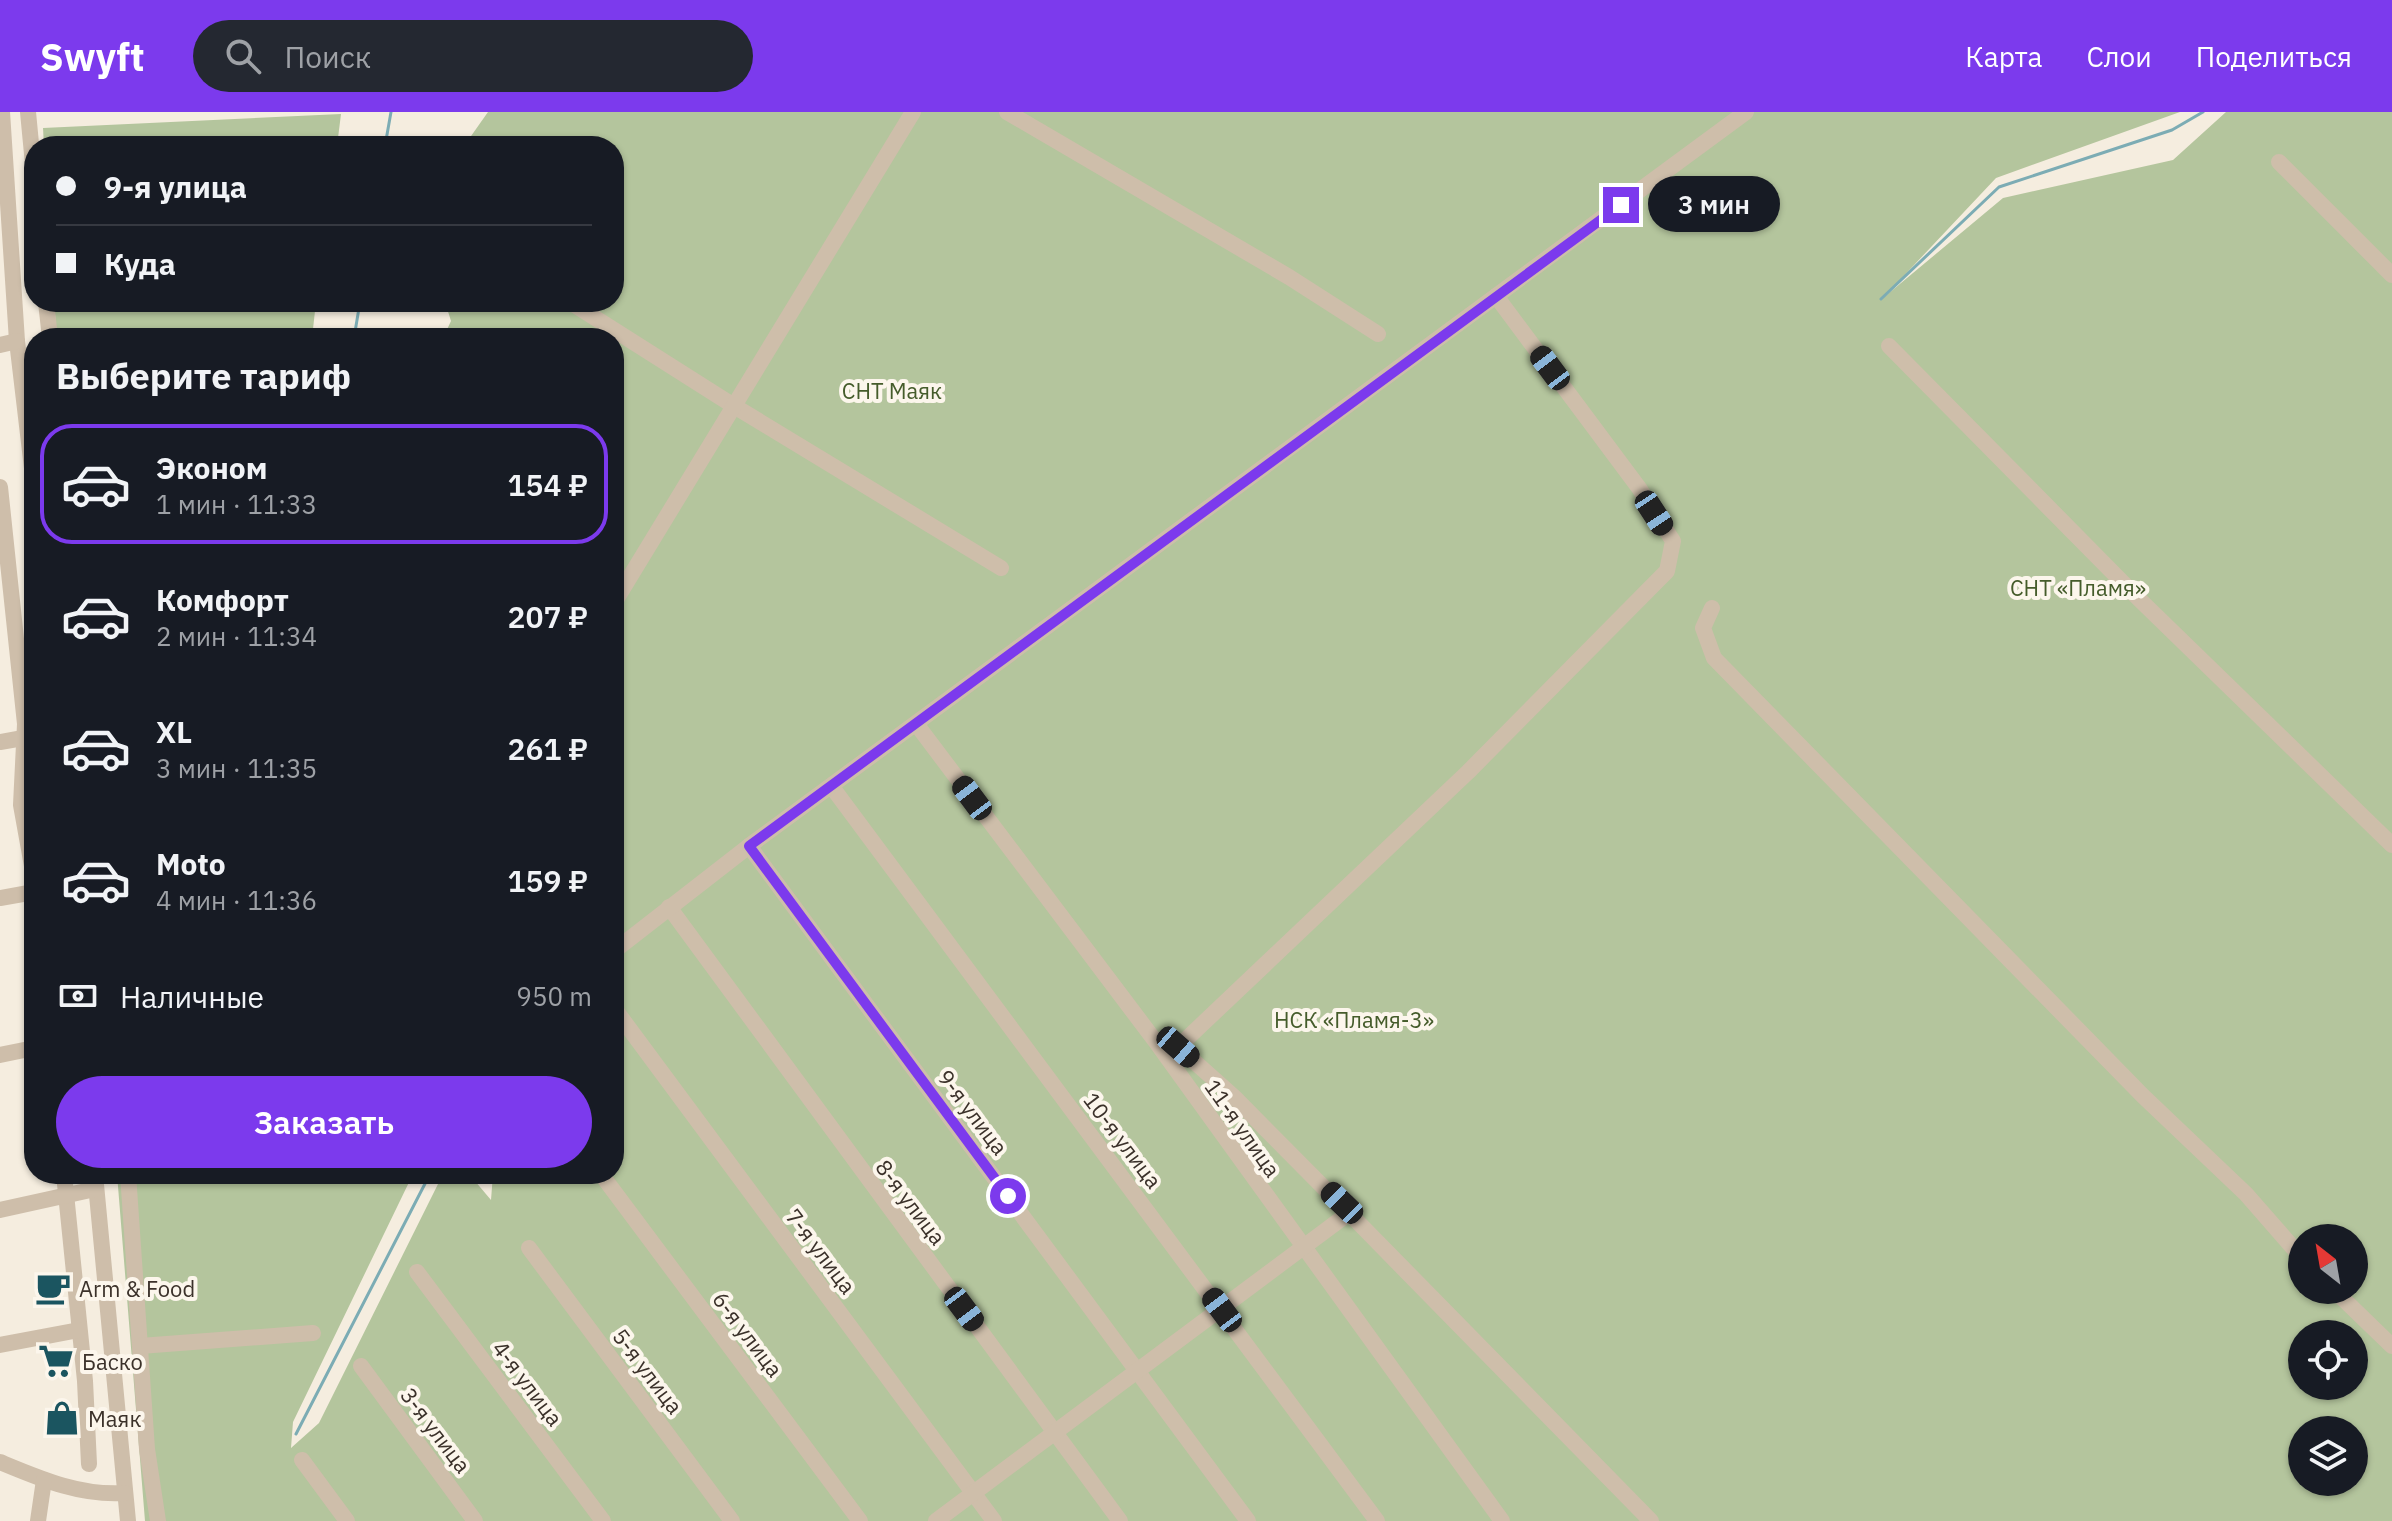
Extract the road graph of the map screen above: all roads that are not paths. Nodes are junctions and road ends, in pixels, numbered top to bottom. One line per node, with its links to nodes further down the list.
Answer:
1 (2, 112): 14 (street)
2 (28, 112): 6 (street)
3 (913, 112): 16 (street)
4 (1007, 112): 12 (street)
5 (1746, 112): 9 (street)
6 (30, 136)
7 (2279, 162): 8 (street)
8 (2392, 275)
9 (1496, 296): 24 (street); 38 (street)
10 (586, 312): 11 (street)
11 (611, 328)
12 (1378, 334)
13 (624, 336): 16 (street)
14 (8, 343): 17 (street)
15 (1889, 346): 30 (street)
16 (734, 406): 19 (street); 20 (street)
17 (24, 430)
18 (0, 487): 21 (street)
19 (1001, 568)
20 (624, 587)
21 (6, 601): 23 (street)
22 (1712, 608): 49 (street)
23 (24, 718)
24 (917, 725): 28 (street); 37 (street, 11-я улица)
25 (24, 731): 26 (street)
26 (23, 738): 27 (street); 29 (street)
27 (0, 742)
28 (832, 787): 31 (street); 56 (street, 10-я улица)
29 (24, 822)
30 (2392, 845)
31 (749, 846): 34 (street); 63 (street, 9-я улица)
32 (24, 894): 33 (street)
33 (0, 898)
34 (669, 907): 35 (street); 64 (street, 8-я улица)
35 (624, 943)
36 (624, 1022): 70 (street, 7-я улица)
37 (1156, 1042): 38 (street); 51 (street, 11-я улица)
38 (1178, 1047): 48 (street)
39 (24, 1050): 40 (street)
40 (0, 1055)
41 (65, 1184): 46 (street)
42 (91, 1184): 46 (street)
43 (95, 1184): 53 (street)
44 (129, 1184): 60 (street)
45 (608, 1184): 78 (street, 6-я улица)
46 (66, 1197): 47 (street); 54 (street)
47 (0, 1210)
48 (1349, 1213): 51 (street); 85 (street)
49 (2288, 1242)
50 (529, 1248): 77 (street, 5-я улица)
51 (1301, 1248): 56 (street); 84 (street, 11-я улица)
52 (417, 1272): 76 (street, 4-я улица)
53 (104, 1291): 54 (street); 69 (street)
54 (77, 1294): 57 (street)
55 (2348, 1304): 61 (street)
56 (1222, 1310): 63 (street); 83 (street, 10-я улица)
57 (79, 1330): 59 (street); 67 (street)
58 (313, 1333): 60 (street)
59 (0, 1345)
60 (140, 1346): 73 (street)
61 (2392, 1346)
62 (361, 1366): 75 (street, 3-я улица)
63 (1138, 1371): 64 (street); 82 (street, 9-я улица)
64 (1056, 1433): 70 (street); 81 (street, 8-я улица)
65 (302, 1460): 74 (street)
66 (0, 1462): 68 (street)
67 (89, 1464)
68 (44, 1480): 69 (street); 71 (street)
69 (125, 1493): 72 (street)
70 (974, 1494): 79 (street); 80 (street, 7-я улица)
71 (38, 1521)
72 (128, 1521)
73 (158, 1521)
74 (347, 1521)
75 (475, 1521)
76 (603, 1521)
77 (732, 1521)
78 (860, 1521)
79 (936, 1521)
80 (994, 1521)
81 (1120, 1521)
82 (1248, 1521)
83 (1377, 1521)
84 (1502, 1521)
85 (1651, 1521)

